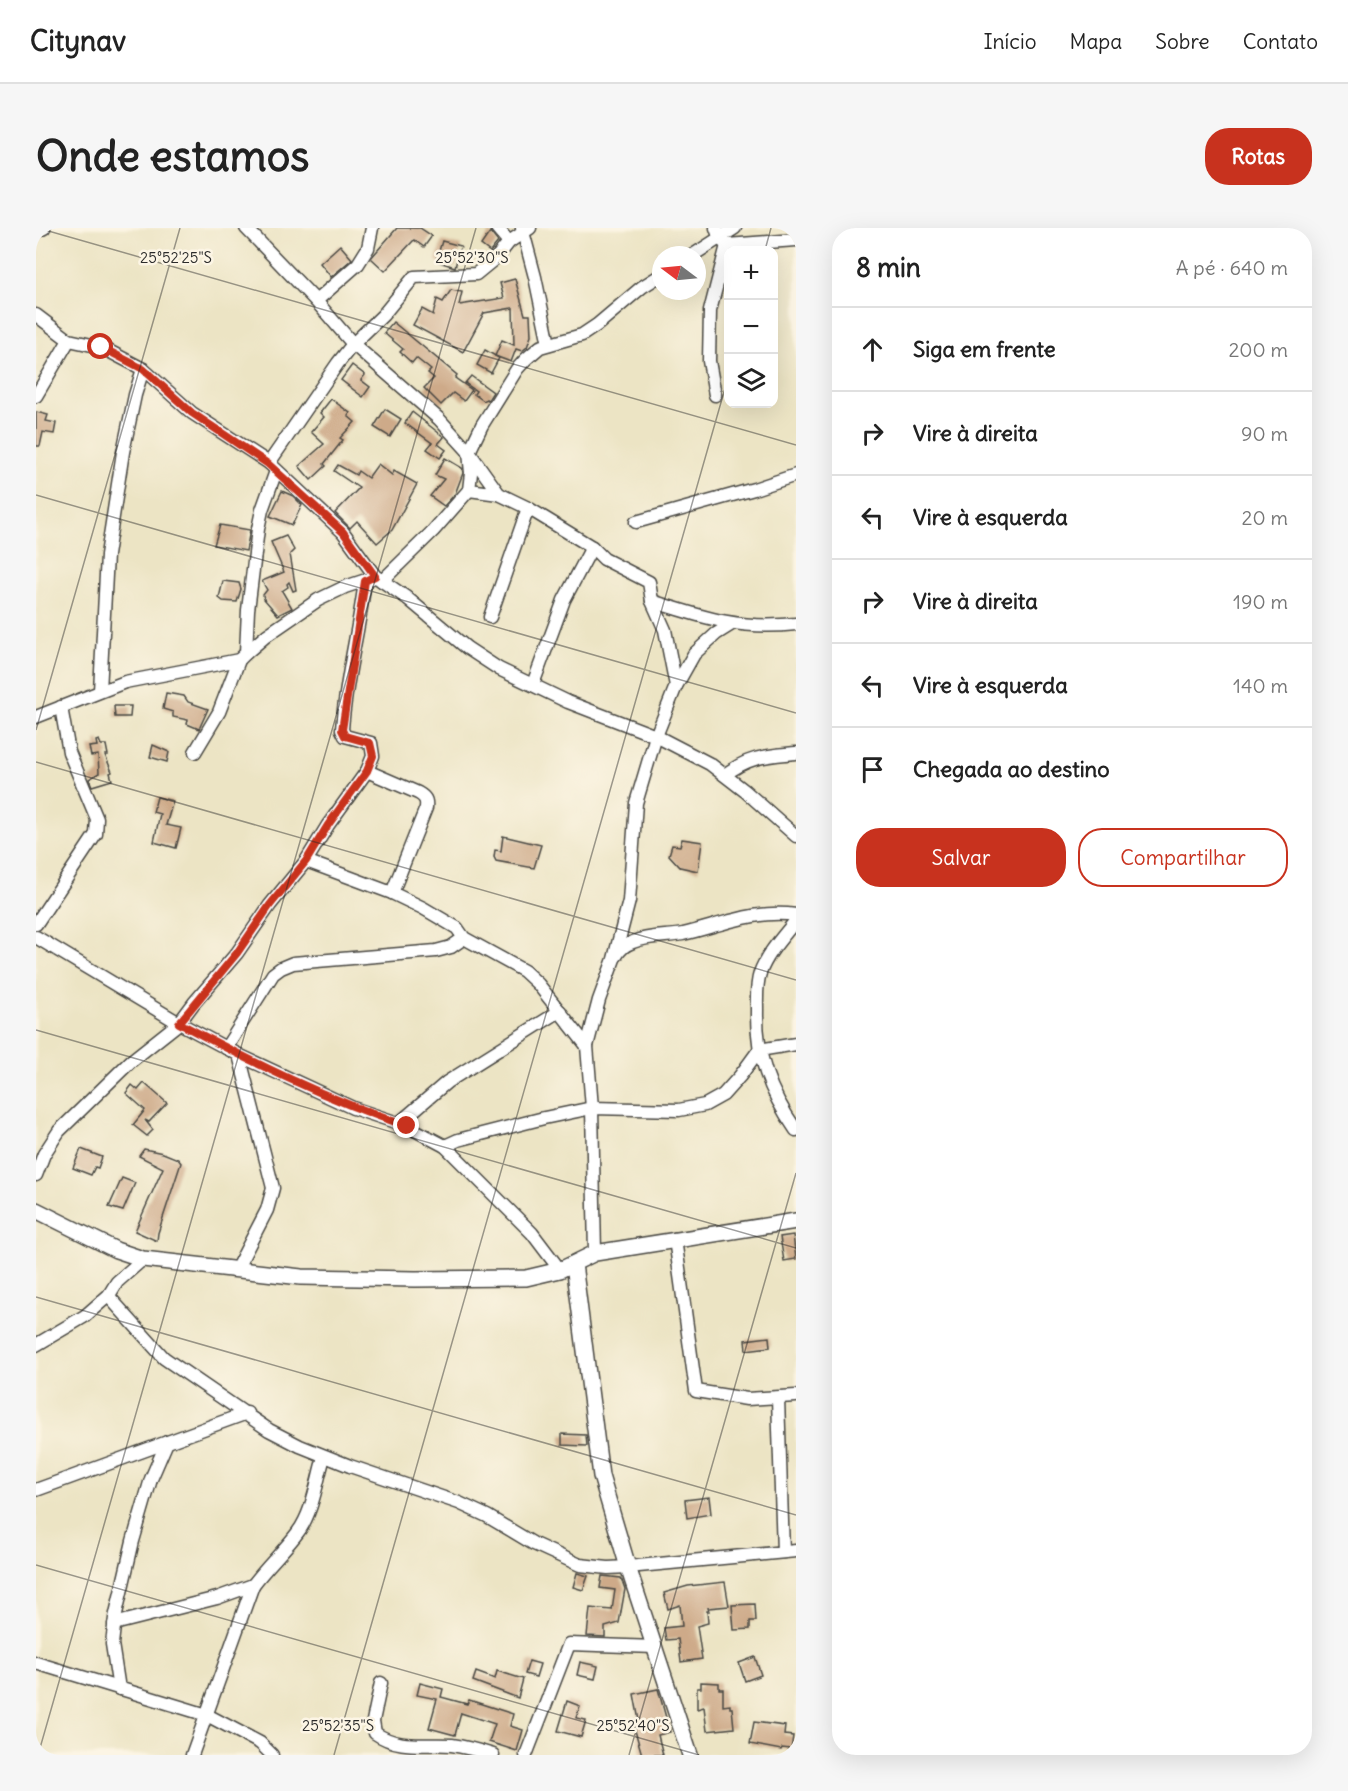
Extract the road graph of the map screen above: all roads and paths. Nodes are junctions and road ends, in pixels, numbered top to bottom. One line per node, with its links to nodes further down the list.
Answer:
1 (44, 228): 7 (street)
2 (246, 228): 13 (street)
3 (372, 228): 13 (street)
4 (497, 228): 10 (street)
5 (735, 228): 8 (street)
6 (525, 230): 10 (street); 17 (street)
7 (36, 232)
8 (721, 237): 9 (street); 11 (street); 19 (street)
9 (796, 240)
10 (509, 242): 16 (street)
11 (706, 247)
12 (652, 281): 17 (street)
13 (316, 301): 16 (street)
14 (36, 315): 15 (street)
15 (69, 340): 18 (street); 20 (street)
16 (353, 344): 21 (street); 22 (street)
17 (549, 344): 21 (street)
18 (143, 369): 22 (street); 37 (street)
19 (715, 395)
20 (36, 396)
21 (469, 453): 24 (street); 25 (street)
22 (272, 467): 29 (street); 34 (street)
23 (796, 475): 27 (street)
24 (469, 490): 25 (street); 29 (street)
25 (499, 494): 26 (street)
26 (528, 508): 28 (street); 31 (street)
27 (636, 522)
28 (592, 547): 30 (street); 35 (street)
29 (374, 579): 34 (street); 35 (street); 43 (street)
30 (651, 601): 33 (street); 36 (street)
31 (490, 617)
32 (796, 623): 33 (street)
33 (732, 624): 36 (street)
34 (242, 657): 37 (street); 41 (street)
35 (533, 684): 40 (street)
36 (676, 686): 40 (street)
37 (100, 691): 38 (street)
38 (61, 706): 39 (street); 50 (street)
39 (36, 717)
40 (656, 736): 44 (street); 53 (street)
41 (195, 752)
42 (796, 753): 44 (street)
43 (367, 771): 46 (street); 47 (street)
44 (725, 775): 45 (street)
45 (796, 836)
46 (306, 861): 47 (street); 55 (street)
47 (392, 893): 52 (street)
48 (796, 915): 53 (street)
49 (796, 920): 59 (street)
50 (36, 924)
51 (36, 937): 55 (street)
52 (464, 938): 54 (street); 58 (street)
53 (614, 959): 57 (street)
54 (560, 1011): 57 (street); 62 (street)
55 (179, 1023): 58 (street); 65 (street)
56 (796, 1044): 59 (street)
57 (587, 1047): 61 (street)
58 (226, 1048): 60 (street)
59 (759, 1050): 61 (street); 63 (street)
60 (239, 1055): 62 (street); 72 (street)
61 (592, 1108): 64 (street); 69 (street)
62 (398, 1124): 64 (street)
63 (796, 1130)
64 (446, 1146): 73 (street)
65 (36, 1175)
66 (36, 1209): 70 (street)
67 (796, 1221): 68 (street)
68 (675, 1239): 69 (street); 77 (street)
69 (595, 1253): 71 (street)
70 (142, 1259): 72 (street); 74 (street)
71 (574, 1264): 73 (street); 83 (street)
72 (236, 1269): 73 (street)
73 (560, 1270)
74 (110, 1295): 75 (street); 78 (street)
75 (36, 1345)
76 (796, 1396): 77 (street)
77 (778, 1398): 82 (street)
78 (247, 1413): 79 (street); 80 (street)
79 (167, 1442): 81 (street); 85 (street)
80 (324, 1457): 83 (street); 84 (street)
81 (36, 1490)
82 (790, 1552): 83 (street)
83 (628, 1568): 86 (street)
84 (253, 1586): 85 (street); 90 (street)
85 (114, 1624): 89 (street)
86 (655, 1647): 94 (street); 95 (street)
87 (36, 1663): 89 (street)
88 (381, 1683): 93 (street)
89 (119, 1689): 90 (street)
90 (207, 1715): 91 (street); 92 (street)
91 (192, 1755)
92 (272, 1755)
93 (493, 1755)
94 (526, 1755)
95 (690, 1755)

